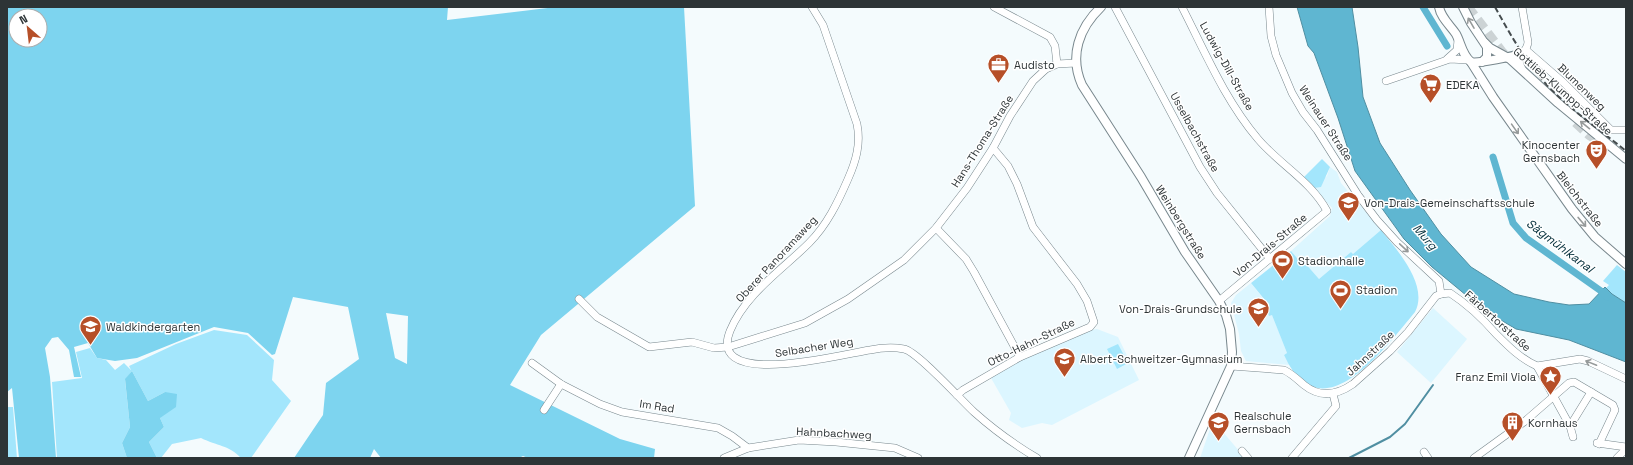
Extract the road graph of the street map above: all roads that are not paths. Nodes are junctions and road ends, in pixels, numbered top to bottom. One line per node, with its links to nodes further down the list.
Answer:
1 (812, 7): 31 (street, Oberer Panoramaweg)
2 (994, 7): 18 (street)
3 (1101, 7): 17 (street, Weinbergstraße)
4 (1115, 7): 26 (street, Usselbachstraße)
5 (1182, 7): 24 (street, Ludwig-Dill-Straße)
6 (1269, 7): 28 (street, Weinauer Straße, one-way to 28)
7 (1464, 7): 11 (street, one-way to 7)
8 (1522, 7): 12 (street)
9 (1439, 9): 10 (street, Bleichstraße)
10 (1457, 36): 14 (street); 15 (street, Bleichstraße)
11 (1485, 43): 13 (street, Gottlieb-Klumpp-Straße); 16 (street)
12 (1524, 51): 13 (street); 19 (street); 21 (street, Blumenweg)
13 (1505, 55): 16 (street); 19 (street, Gottlieb-Klumpp-Straße)
14 (1443, 61): 15 (street); 20 (street)
15 (1469, 61): 16 (street); 27 (street, Bleichstraße, one-way to 27)
16 (1482, 62)
17 (1076, 63): 18 (street, Hans-Thoma-Straße); 30 (street, Weinbergstraße)
18 (1058, 64): 22 (street, Hans-Thoma-Straße)
19 (1522, 69): 23 (street, Gottlieb-Klumpp-Straße, one-way to 19)
20 (1386, 81)
21 (1626, 130)
22 (993, 148): 25 (street, Hans-Thoma-Straße); 32 (street, Otto-Hahn-Straße)
23 (1626, 159)
24 (1322, 202): 26 (street, Von-Drais-Straße)
25 (936, 228): 31 (street, Hans-Thoma-Straße); 32 (street)
26 (1270, 259): 30 (street, Von-Drais-Straße)
27 (1626, 264)
28 (1441, 294): 35 (street, Färbertorstraße); 39 (street, Jahnstraße)
29 (578, 299): 31 (street)
30 (1219, 301): 34 (street, Weinbergstraße)
31 (728, 348): 40 (street, Selbacher Weg)
32 (1020, 357): 40 (street, Otto-Hahn-Straße)
33 (532, 363): 37 (street, Im Rad)
34 (1231, 366): 39 (street); 52 (street, Weinbergstraße)
35 (1537, 366): 36 (street, one-way to 35); 41 (street)
36 (1626, 379)
37 (561, 384): 42 (street); 45 (street, Im Rad)
38 (1591, 392): 41 (street); 43 (street); 46 (street)
39 (1333, 394): 54 (street)
40 (957, 395): 51 (street, Selbacher Weg)
41 (1554, 397): 43 (street); 56 (street)
42 (544, 410)
43 (1570, 426): 44 (street)
44 (1573, 437)
45 (748, 448): 49 (street, Hahnbachweg); 50 (street, Hahnbachweg)
46 (1626, 448): 57 (street)
47 (1242, 451): 53 (street)
48 (1424, 452): 55 (street)
49 (724, 458)
50 (918, 458)
51 (1037, 458)
52 (1189, 458)
53 (1248, 458)
54 (1292, 458)
55 (1428, 458)
56 (1474, 458)
57 (1617, 458)

